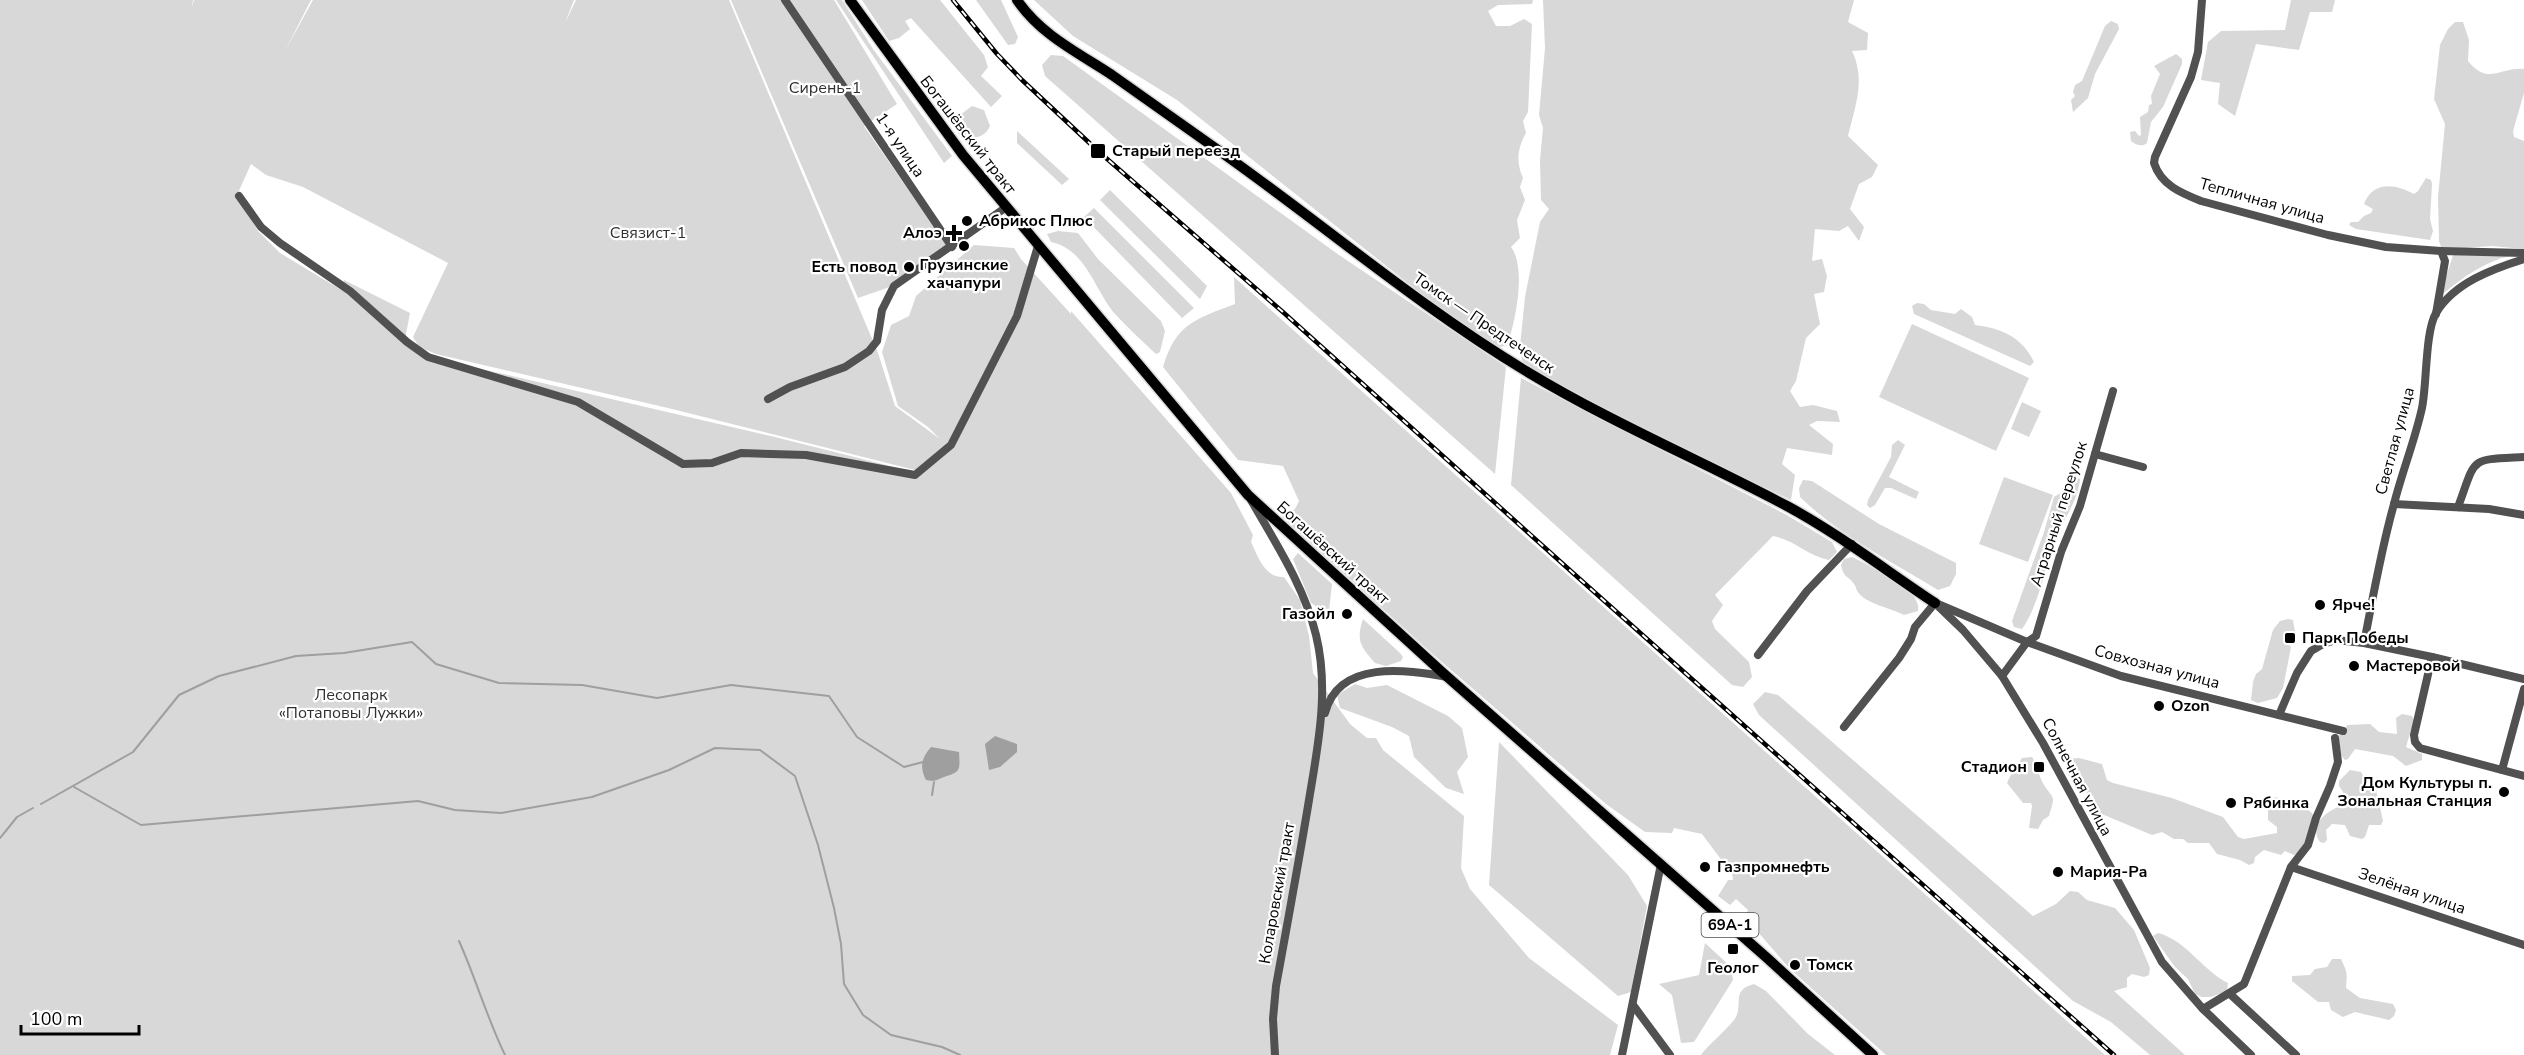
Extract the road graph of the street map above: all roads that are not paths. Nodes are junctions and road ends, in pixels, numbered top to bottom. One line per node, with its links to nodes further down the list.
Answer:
1 (784, 0): 8 (street, 1-я улица)
2 (850, 0): 6 (main road, Богашёвский тракт)
3 (1017, 0): 23 (main road, Томск — Предтеченск)
4 (2202, 0): 9 (street, Тепличная улица)
5 (239, 196): 7 (street)
6 (1005, 208): 7 (main road, Богашёвский тракт); 8 (street)
7 (1038, 246): 18 (main road, Богашёвский тракт)
8 (952, 247): 14 (street)
9 (2441, 251): 10 (street, Тепличная улица); 12 (street, Светлая улица)
10 (2524, 253)
11 (2524, 259): 12 (street)
12 (2436, 314): 19 (street, Светлая улица)
13 (2114, 391): 15 (street, Аграрный переулок)
14 (768, 399)
15 (2095, 454): 17 (street); 26 (street, Аграрный переулок)
16 (2524, 457): 20 (street)
17 (2143, 467)
18 (1248, 495): 22 (main road, Богашёвский тракт); 24 (street)
19 (2394, 504): 20 (street); 27 (street, Светлая улица)
20 (2458, 507): 21 (street)
21 (2524, 515)
22 (1292, 537): 24 (street); 29 (main road, Богашёвский тракт)
23 (1852, 544): 25 (main road, Томск — Предтеченск); 28 (street)
24 (1278, 548): 35 (street)
25 (1935, 603): 26 (street, Совхозная улица); 32 (street, Солнечная улица); 39 (street)
26 (2027, 642): 32 (street, Аграрный переулок); 38 (street, Совхозная улица)
27 (2364, 643): 30 (street); 38 (street)
28 (1758, 655)
29 (1425, 657): 31 (street); 33 (main road, Богашёвский тракт)
30 (2432, 657): 34 (street); 43 (street)
31 (1416, 672): 33 (street); 36 (street)
32 (2002, 676): 50 (street, Солнечная улица)
33 (1448, 677): 45 (main road, Богашёвский тракт / 69А-1)
34 (2524, 679)
35 (1322, 681): 36 (street); 41 (street)
36 (1344, 683): 41 (street)
37 (2524, 689): 43 (street)
38 (2279, 715): 40 (street, Совхозная улица)
39 (1844, 728)
40 (2343, 731)
41 (1319, 737): 51 (street, Коларовский тракт)
42 (2335, 738): 46 (street)
43 (2502, 770): 44 (street)
44 (2524, 776)
45 (1661, 864): 49 (street); 54 (main road, Богашёвский тракт / 69А-1)
46 (2291, 867): 47 (street, Зелёная улица); 48 (street)
47 (2524, 945)
48 (2230, 994): 50 (street); 56 (street)
49 (1633, 1005): 52 (street); 53 (street)
50 (2203, 1009): 55 (street, Солнечная улица)
51 (1275, 1055)
52 (1622, 1055)
53 (1670, 1055)
54 (1873, 1055)
55 (2251, 1055)
56 (2296, 1055)

